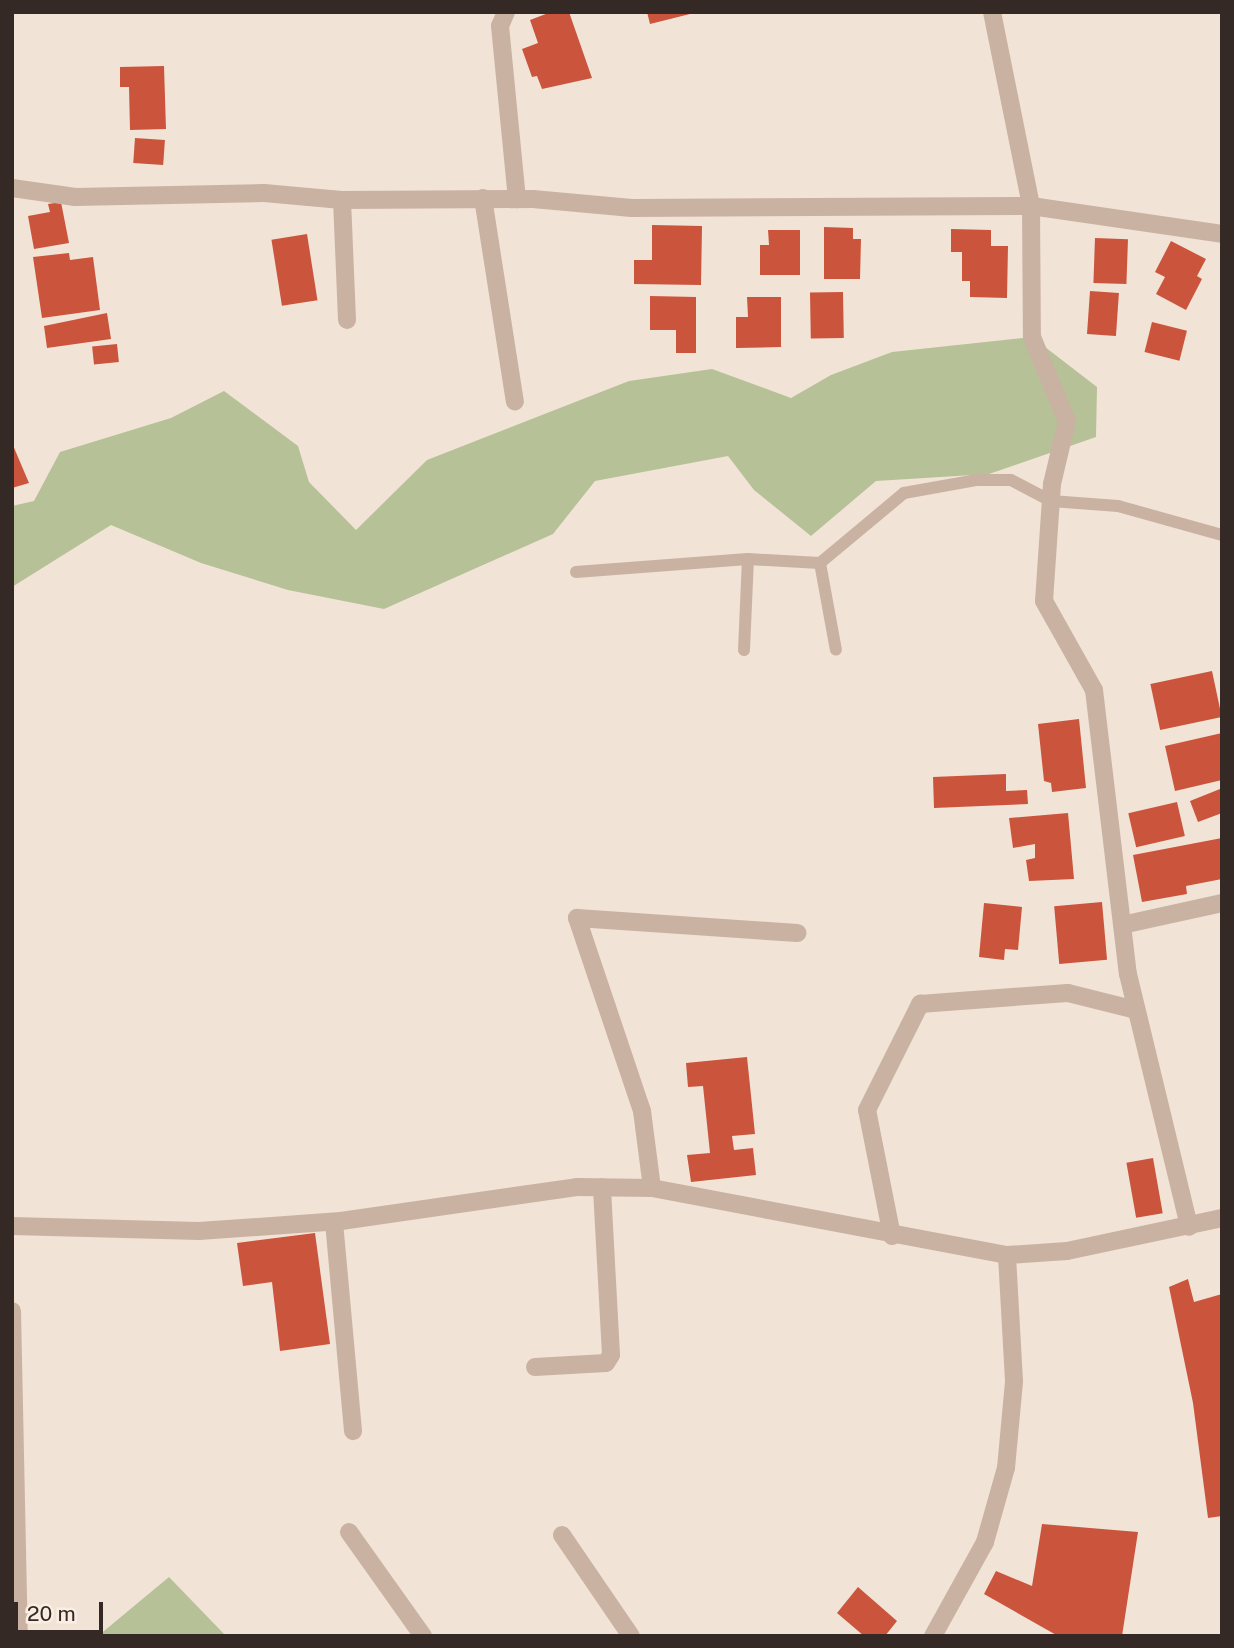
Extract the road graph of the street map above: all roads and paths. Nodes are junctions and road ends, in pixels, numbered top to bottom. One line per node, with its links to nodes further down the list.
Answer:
1 (506, 12): 5 (street)
2 (992, 12): 7 (street)
3 (12, 188): 6 (street)
4 (483, 198): 5 (street); 6 (street); 10 (street)
5 (517, 199): 7 (street)
6 (342, 200): 9 (street)
7 (1031, 206): 8 (street); 11 (street)
8 (1222, 234)
9 (347, 320)
10 (515, 402)
11 (1051, 501): 12 (lane); 14 (lane); 19 (street)
12 (1222, 535)
13 (748, 559): 14 (lane); 15 (lane); 16 (lane)
14 (820, 563): 17 (lane)
15 (576, 572)
16 (744, 650)
17 (836, 650)
18 (1222, 903): 19 (street)
19 (1122, 925): 21 (street)
20 (796, 933): 23 (street)
21 (1136, 1010): 27 (street); 28 (street)
22 (602, 1187): 23 (street); 25 (street); 31 (street)
23 (652, 1188): 28 (street)
24 (1222, 1218): 27 (street)
25 (334, 1222): 26 (street); 32 (street)
26 (12, 1226)
27 (1189, 1227): 29 (street)
28 (892, 1237): 29 (street)
29 (1007, 1255): 38 (street)
30 (12, 1311): 35 (street)
31 (535, 1367)
32 (354, 1431)
33 (349, 1532): 36 (street)
34 (562, 1535): 37 (street)
35 (19, 1636)
36 (423, 1636)
37 (631, 1636)
38 (933, 1636)

